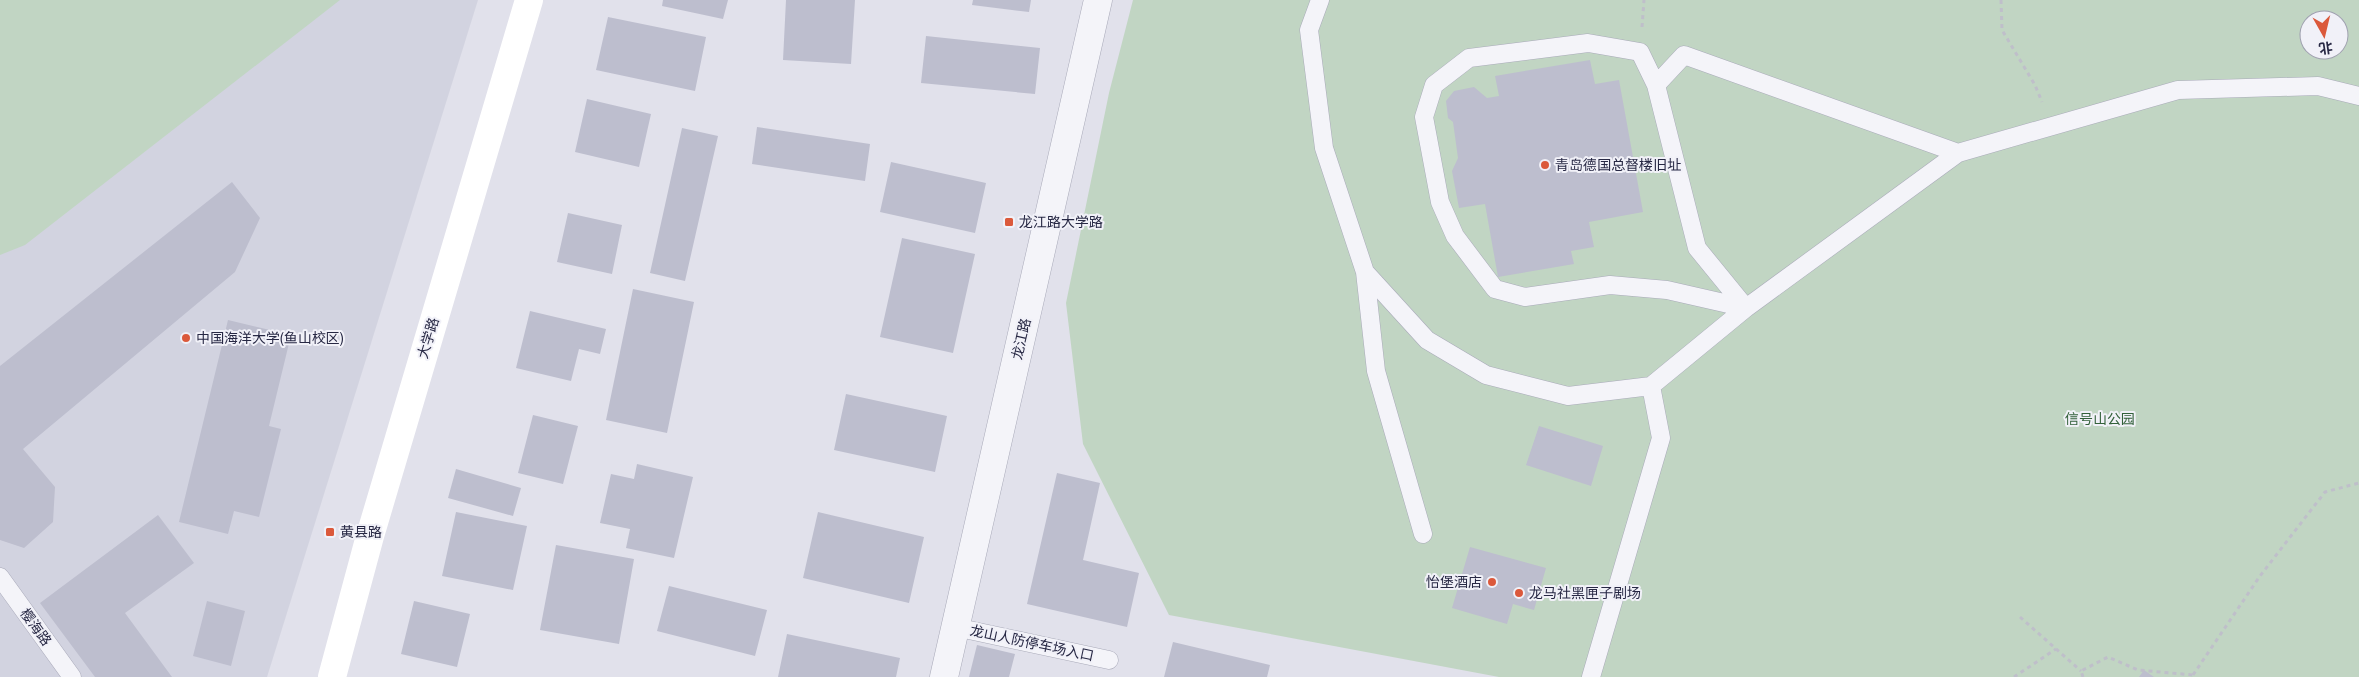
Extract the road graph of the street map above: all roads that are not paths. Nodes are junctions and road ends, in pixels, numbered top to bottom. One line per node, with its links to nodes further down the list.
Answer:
1 (529, 0): 15 (main road, 大学路)
2 (1098, 0): 12 (street, 龙江路)
3 (1320, 0): 7 (lane)
4 (1656, 85): 6 (lane); 8 (lane); 8 (lane)
5 (2359, 96): 6 (lane)
6 (1958, 153): 8 (lane)
7 (1365, 272): 9 (lane); 10 (lane)
8 (1746, 308): 9 (lane)
9 (1651, 386): 17 (lane)
10 (1423, 534)
11 (0, 577): 14 (lane, 樱海路)
12 (955, 626): 13 (lane, 龙山人防停车场入口); 16 (street, 龙江路)
13 (1109, 660)
14 (72, 677)
15 (332, 677)
16 (944, 677)
17 (1592, 677)

